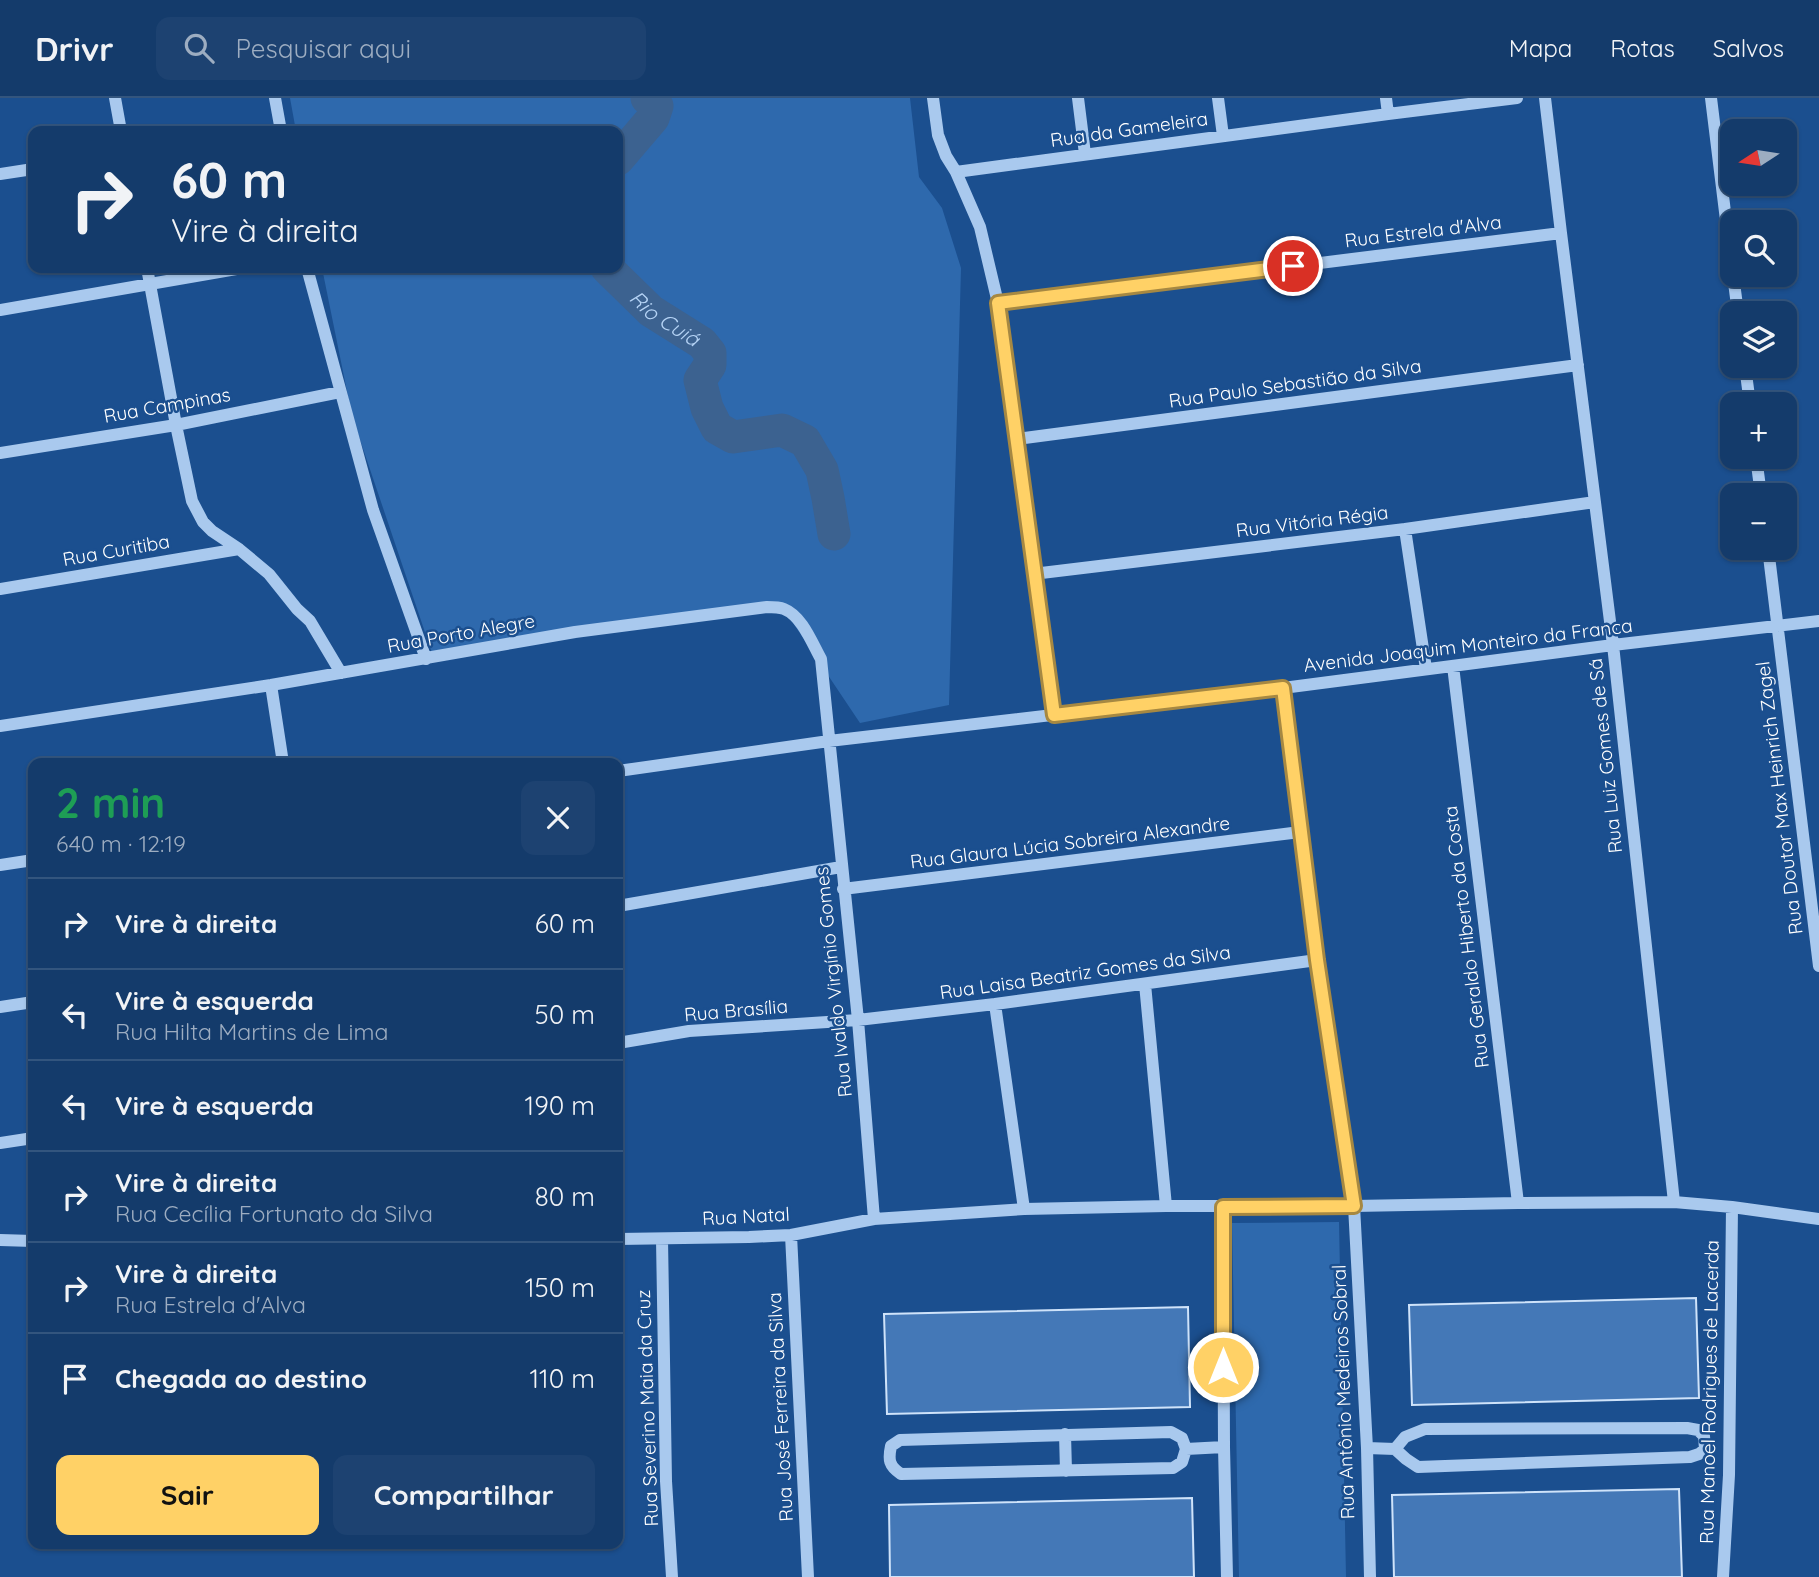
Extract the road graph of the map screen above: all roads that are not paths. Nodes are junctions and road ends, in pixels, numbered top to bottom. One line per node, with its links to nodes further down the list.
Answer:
1 (115, 98): 11 (street)
2 (275, 98): 12 (street)
3 (933, 98): 16 (street)
4 (1078, 98): 14 (street)
5 (1218, 98): 13 (street)
6 (1386, 98): 10 (street)
7 (1517, 98): 10 (street, Rua da Gameleira)
8 (1545, 98): 19 (street, Rua Luiz Gomes de Sá)
9 (1711, 98): 18 (street)
10 (1388, 114): 13 (street, Rua da Gameleira)
11 (120, 126)
12 (280, 126)
13 (1223, 136): 14 (street, Rua da Gameleira)
14 (1085, 154): 16 (street, Rua da Gameleira)
15 (28, 170): 17 (street)
16 (956, 172): 24 (street)
17 (0, 174)
18 (1725, 210)
19 (1561, 233): 24 (street, Rua Estrela d'Alva); 26 (street, Rua Luiz Gomes de Sá)
20 (148, 273): 23 (street)
21 (213, 273): 23 (street)
22 (308, 273): 27 (street)
23 (150, 284): 25 (street); 28 (street)
24 (998, 303): 29 (street)
25 (0, 310)
26 (1578, 365): 29 (street, Rua Paulo Sebastião da Silva); 31 (street, Rua Luiz Gomes de Sá)
27 (340, 392): 28 (street, Rua Campinas); 40 (street)
28 (176, 425): 30 (street, Rua Campinas); 33 (street)
29 (1017, 439): 35 (street)
30 (0, 453)
31 (1595, 502): 32 (street, Rua Vitória Régia); 39 (street, Rua Luiz Gomes de Sá)
32 (1405, 529): 35 (street, Rua Vitória Régia); 42 (street)
33 (239, 549): 36 (street, Rua Curitiba); 43 (street)
34 (1770, 560): 38 (street, Rua Doutor Max Heinrich Zagel)
35 (1033, 574): 46 (street)
36 (0, 589)
37 (1819, 621): 38 (street, Avenida Joaquim Monteiro da Franca)
38 (1778, 626): 39 (street, Avenida Joaquim Monteiro da Franca); 58 (street, Rua Doutor Max Heinrich Zagel)
39 (1613, 646): 41 (street, Avenida Joaquim Monteiro da Franca); 67 (street, Rua Luiz Gomes de Sá)
40 (426, 659): 43 (street, Rua Porto Alegre); 48 (street, Rua Porto Alegre)
41 (1453, 666): 42 (street, Avenida Joaquim Monteiro da Franca); 68 (street, Rua Geraldo Hiberto da Costa)
42 (1426, 669): 45 (street, Avenida Joaquim Monteiro da Franca)
43 (341, 673): 44 (street, Rua Porto Alegre)
44 (271, 685): 47 (street, Rua Porto Alegre); 49 (street)
45 (1283, 688): 46 (street, Avenida Joaquim Monteiro da Franca); 51 (street, Rua Antônio Medeiros Sobral)
46 (1054, 715): 48 (street, Avenida Joaquim Monteiro da Franca)
47 (0, 726)
48 (829, 741): 50 (street, Avenida Joaquim Monteiro da Franca); 54 (street, Rua Ivaldo Virgínio Gomes)
49 (282, 758)
50 (623, 770)
51 (1300, 832): 55 (street, Rua Glaura Lúcia Sobreira Alexandre); 57 (street, Rua Antônio Medeiros Sobral)
52 (28, 861): 53 (street)
53 (0, 865)
54 (841, 867): 55 (street, Rua Ivaldo Virgínio Gomes); 56 (street)
55 (843, 890): 63 (street, Rua Ivaldo Virgínio Gomes)
56 (623, 905)
57 (1317, 960): 59 (street, Rua Laisa Beatriz Gomes da Silva); 70 (street, Rua Antônio Medeiros Sobral)
58 (1819, 966)
59 (1145, 984): 61 (street, Rua Laisa Beatriz Gomes da Silva); 69 (street)
60 (28, 1003): 62 (street)
61 (995, 1004): 63 (street, Rua Laisa Beatriz Gomes da Silva); 73 (street)
62 (0, 1007)
63 (858, 1020): 64 (street, Rua Brasília); 74 (street, Rua Ivaldo Virgínio Gomes)
64 (623, 1042)
65 (28, 1139): 66 (street)
66 (0, 1143)
67 (1674, 1202): 68 (street, Rua Natal); 72 (street, Rua Natal)
68 (1518, 1203): 70 (street, Rua Natal)
69 (1166, 1206): 71 (street, Rua Natal); 73 (street, Rua Natal)
70 (1354, 1206): 71 (street, Rua Natal); 83 (street, Rua Antônio Medeiros Sobral)
71 (1223, 1207): 82 (street)
72 (1732, 1207): 75 (street, Rua Natal); 91 (street, Rua Manoel Rodrigues de Lacerda)
73 (1024, 1209): 74 (street, Rua Natal)
74 (874, 1219): 76 (street, Rua Natal)
75 (1819, 1219)
76 (791, 1235): 78 (street, Rua Natal); 88 (street, Rua José Ferreira da Silva)
77 (623, 1238): 78 (street, Rua Natal)
78 (662, 1238): 87 (street, Rua Severino Maia da Cruz)
79 (0, 1240): 80 (street)
80 (28, 1241)
81 (1065, 1434): 84 (street); 86 (street); 86 (street)
82 (1224, 1447): 84 (street); 89 (street)
83 (1367, 1448): 85 (street); 90 (street, Rua Antônio Medeiros Sobral)
84 (1186, 1449): 86 (street)
85 (1395, 1449): 85 (street)
86 (1066, 1471)
87 (672, 1577)
88 (808, 1577)
89 (1227, 1577)
90 (1370, 1577)
91 (1723, 1577)

